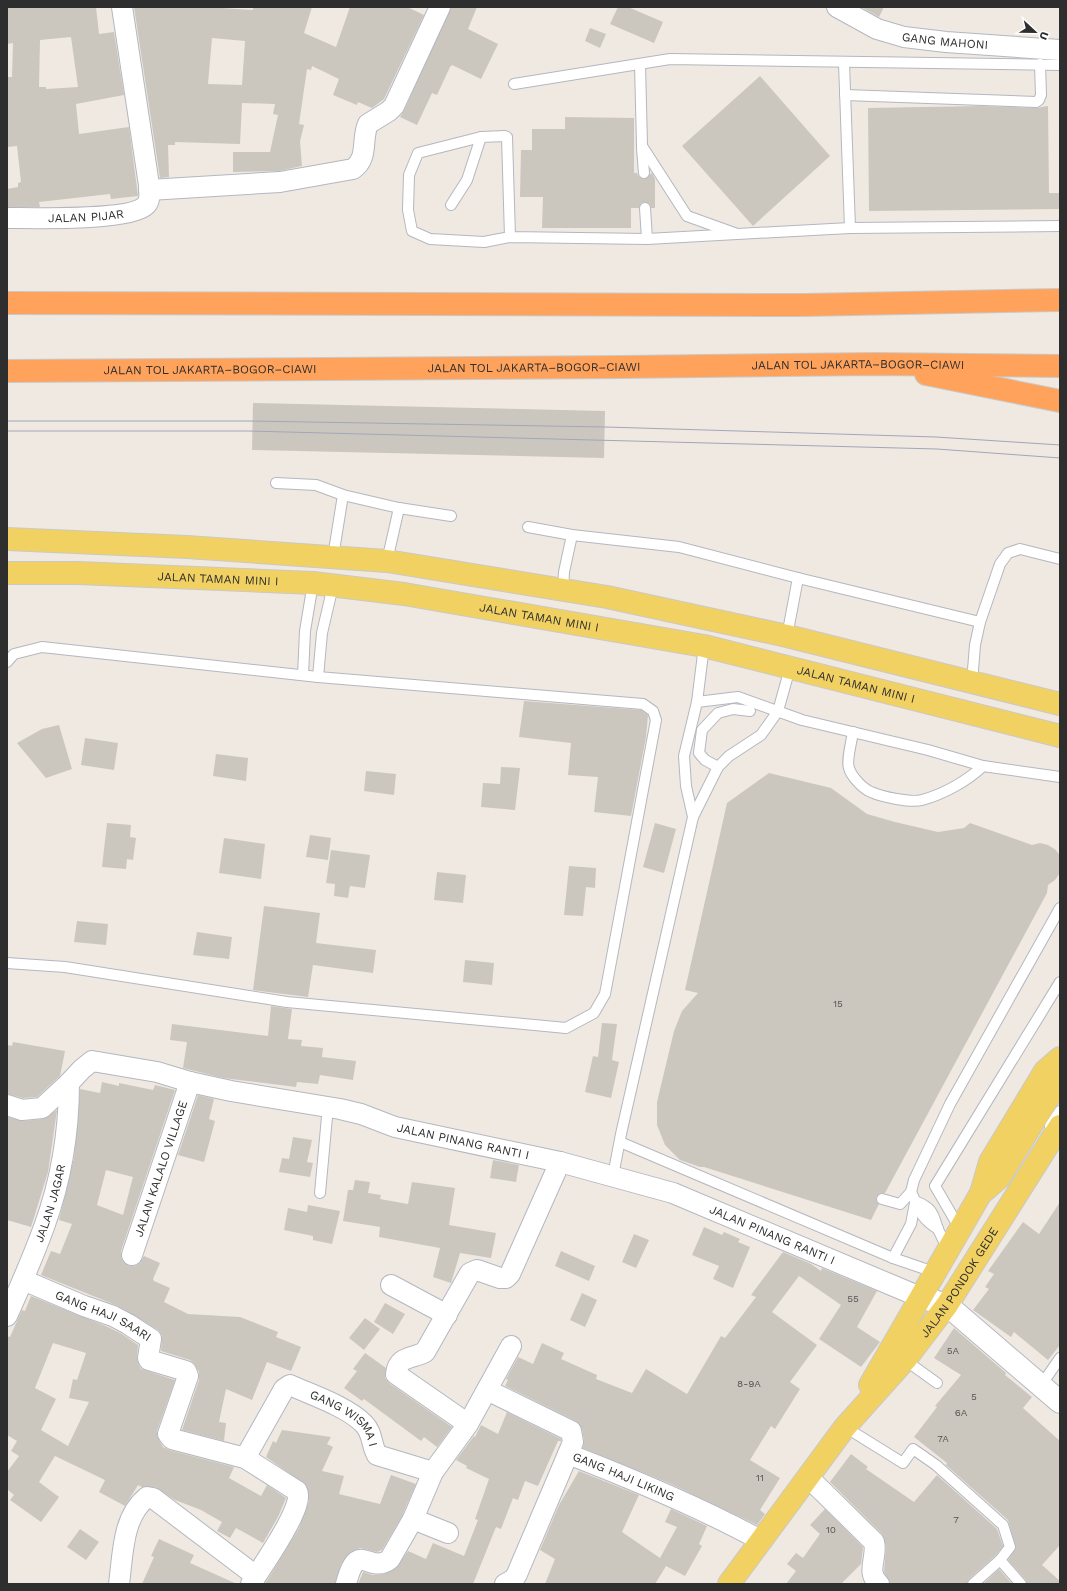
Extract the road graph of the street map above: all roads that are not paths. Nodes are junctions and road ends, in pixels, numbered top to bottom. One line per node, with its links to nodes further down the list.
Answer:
1 (122, 7): 14 (street)
2 (440, 7): 14 (street)
3 (837, 7): 4 (street, GANG MAHONI)
4 (1060, 50)
5 (844, 63): 6 (lane); 7 (lane); 10 (lane)
6 (640, 64): 9 (lane); 12 (lane)
7 (1040, 64): 8 (lane); 10 (lane)
8 (1060, 65)
9 (514, 84)
10 (845, 95): 19 (lane)
11 (481, 137): 15 (lane); 21 (lane); 21 (lane)
12 (642, 146): 13 (lane); 20 (lane)
13 (644, 173)
14 (149, 190): 17 (street, JALAN PIJAR)
15 (451, 205)
16 (645, 208): 22 (lane)
17 (7, 218)
18 (1060, 226): 19 (lane)
19 (850, 228): 20 (lane)
20 (737, 234): 22 (lane)
21 (510, 237): 22 (lane)
22 (647, 239)
23 (1060, 300): 24 (highway)
24 (7, 303)
25 (875, 364): 26 (highway, JALAN TOL JAKARTA–BOGOR–CIAWI); 27 (highway, JALAN TOL JAKARTA–BOGOR–CIAWI); 28 (highway)
26 (1060, 366)
27 (7, 371)
28 (1060, 401)
29 (276, 483): 30 (lane)
30 (343, 495): 31 (lane); 36 (lane)
31 (399, 508): 32 (lane); 38 (lane)
32 (451, 516)
33 (528, 527): 34 (lane)
34 (572, 535): 40 (lane); 42 (lane)
35 (7, 539): 36 (main road)
36 (333, 557): 38 (main road)
37 (1060, 559): 43 (lane)
38 (387, 561): 42 (main road)
39 (7, 573): 41 (main road, JALAN TAMAN MINI I)
40 (798, 578): 43 (lane); 44 (lane)
41 (323, 585): 45 (main road, JALAN TAMAN MINI I); 48 (lane); 49 (lane)
42 (563, 590): 44 (main road)
43 (980, 622): 50 (lane)
44 (786, 636): 50 (main road)
45 (704, 646): 47 (main road, JALAN TAMAN MINI I); 51 (lane)
46 (7, 662): 48 (lane)
47 (790, 668): 54 (lane); 56 (main road, JALAN TAMAN MINI I)
48 (303, 675): 49 (lane)
49 (318, 677): 62 (lane)
50 (972, 682): 52 (main road)
51 (697, 702): 54 (lane); 60 (lane)
52 (1060, 704)
53 (750, 711): 58 (lane)
54 (778, 711): 55 (lane); 58 (lane)
55 (852, 732): 57 (lane); 57 (lane)
56 (1060, 736)
57 (983, 766): 59 (lane)
58 (718, 767): 60 (lane)
59 (1060, 777)
60 (693, 817): 72 (lane)
61 (1060, 908): 75 (lane)
62 (7, 962)
63 (1060, 982): 80 (lane)
64 (1060, 1058): 77 (main road, JALAN PONDOK GEDE)
65 (1058, 1081): 77 (main road, JALAN PONDOK GEDE)
66 (190, 1082): 67 (street, JALAN PINANG RANTI I); 69 (street, JALAN PINANG RANTI I); 83 (street, JALAN KALALO VILLAGE)
67 (69, 1084): 68 (street, JALAN PINANG RANTI I); 86 (street, JALAN JAGAR)
68 (7, 1105)
69 (328, 1106): 73 (street, JALAN PINANG RANTI I); 76 (lane)
70 (1060, 1111): 81 (lane)
71 (1060, 1126): 81 (main road, JALAN PONDOK GEDE)
72 (620, 1142): 74 (lane); 84 (lane)
73 (560, 1162): 74 (street, JALAN PINANG RANTI I); 90 (street)
74 (613, 1176): 88 (street, JALAN PINANG RANTI I)
75 (911, 1192): 78 (lane); 79 (lane)
76 (320, 1193)
77 (982, 1193): 80 (main road, JALAN PONDOK GEDE)
78 (882, 1199)
79 (916, 1201): 82 (lane); 84 (lane)
80 (960, 1229): 82 (main road, JALAN PONDOK GEDE)
81 (995, 1229): 89 (main road, JALAN PONDOK GEDE)
82 (948, 1250): 85 (main road, JALAN PONDOK GEDE)
83 (132, 1254)
84 (893, 1258): 85 (lane)
85 (934, 1272): 88 (main road, JALAN PONDOK GEDE)
86 (23, 1280): 91 (street, JALAN JAGAR); 102 (street, GANG HAJI SAARI)
87 (391, 1285): 90 (street)
88 (920, 1297): 89 (street); 100 (main road, JALAN PONDOK GEDE)
89 (946, 1305): 94 (main road, JALAN PONDOK GEDE); 96 (street)
90 (447, 1315): 99 (street)
91 (7, 1316)
92 (511, 1346): 97 (street)
93 (1060, 1358): 96 (lane)
94 (905, 1360): 95 (lane); 100 (main road, JALAN PONDOK GEDE)
95 (937, 1383)
96 (1042, 1384): 98 (street)
97 (487, 1390): 99 (street); 101 (street, GANG HAJI LIKING)
98 (1060, 1402)
99 (468, 1424): 103 (street)
100 (845, 1427): 104 (main road, JALAN PONDOK GEDE); 108 (lane)
101 (568, 1454): 107 (street, GANG HAJI LIKING); 112 (street)
102 (245, 1458): 103 (street, GANG WISMA I); 109 (street, GANG HAJI SAARI)
103 (433, 1472): 105 (street)
104 (809, 1478): 107 (main road, JALAN PONDOK GEDE); 114 (street)
105 (413, 1519): 106 (street); 111 (street)
106 (448, 1533)
107 (762, 1541): 113 (main road, JALAN PONDOK GEDE)
108 (1000, 1560): 115 (lane); 116 (lane)
109 (253, 1580): 110 (street)
110 (119, 1584)
111 (346, 1584)
112 (505, 1584)
113 (729, 1584)
114 (879, 1584)
115 (973, 1584)
116 (1021, 1584)

